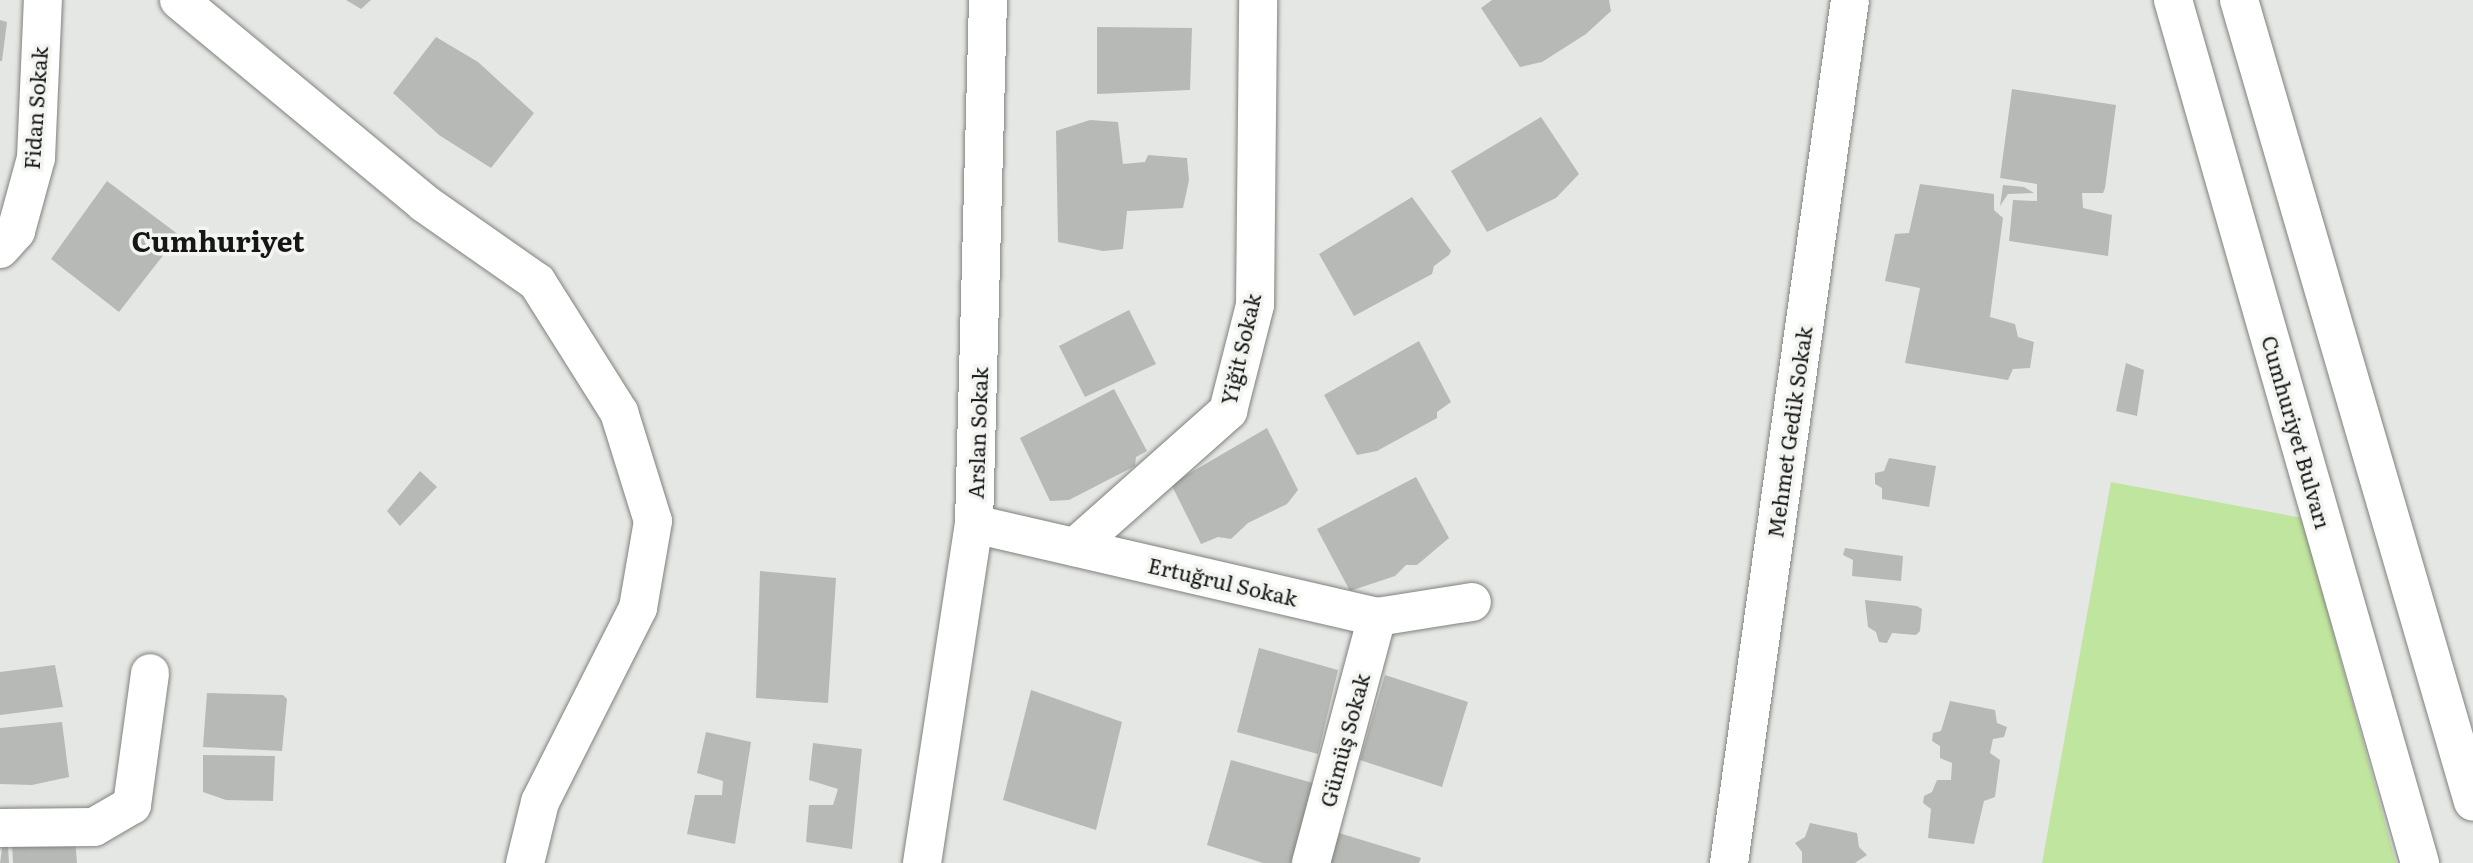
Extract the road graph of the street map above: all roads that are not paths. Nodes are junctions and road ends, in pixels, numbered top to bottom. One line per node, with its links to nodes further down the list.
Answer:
1 (43, 0): 8 (street, Fidan Sokak)
2 (178, 0): 16 (street)
3 (988, 0): 9 (street, Arslan Sokak)
4 (1258, 0): 10 (street, Yiğit Sokak)
5 (1850, 0): 19 (street, Mehmet Gedik Sokak)
6 (2173, 0): 20 (street, Cumhuriyet Bulvarı)
7 (2239, 0): 14 (street)
8 (0, 249)
9 (974, 524): 10 (street, Ertuğrul Sokak); 17 (street, Arslan Sokak)
10 (1075, 547): 12 (street, Ertuğrul Sokak)
11 (1472, 602): 12 (street, Ertuğrul Sokak)
12 (1377, 617): 18 (street, Gümüş Sokak)
13 (150, 673): 15 (street)
14 (2473, 802)
15 (0, 828)
16 (525, 863)
17 (922, 863)
18 (1311, 863)
19 (1729, 863)
20 (2420, 863)

